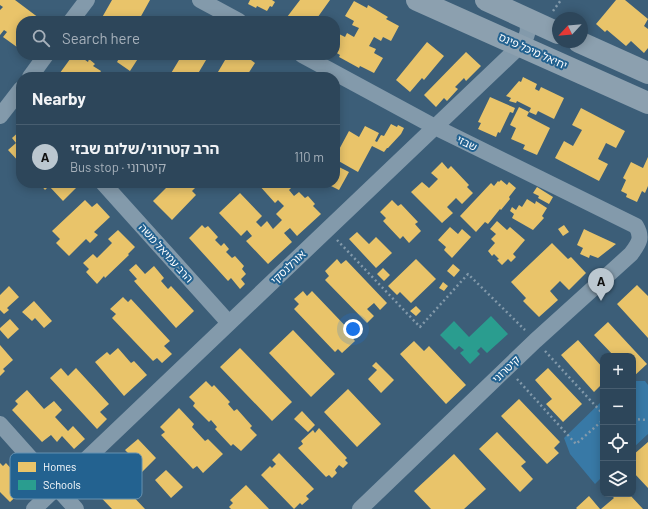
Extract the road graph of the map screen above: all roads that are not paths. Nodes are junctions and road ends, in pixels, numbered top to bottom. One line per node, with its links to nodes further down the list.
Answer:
1 (87, 0): 5 (street)
2 (200, 0): 6 (street)
3 (417, 0): 9 (main road, יחיאל מיכל פינס)
4 (486, 0): 7 (main road)
5 (75, 16)
6 (230, 16)
7 (527, 19): 8 (main road); 9 (street, אורלנסקי)
8 (552, 30)
9 (520, 46): 18 (main road, יחיאל מיכל פינס); 20 (street, אורלנסקי)
10 (588, 46): 15 (main road)
11 (42, 60): 13 (street)
12 (311, 60): 14 (street, שבזי)
13 (34, 72)
14 (333, 72)
15 (648, 73)
16 (340, 76): 20 (street, שבזי)
17 (16, 96): 19 (street)
18 (648, 103)
19 (0, 116)
20 (435, 127): 22 (street, שבזי); 23 (street, אורלנסקי)
21 (107, 188): 23 (street, הרב עמיאל משה)
22 (636, 226): 31 (street, קיטרוני)
23 (229, 324): 26 (street, אורלנסקי)
24 (0, 424): 25 (street)
25 (26, 453)
26 (94, 453)
27 (45, 499): 29 (street, אורלנסקי)
28 (67, 499): 30 (street)
29 (34, 509)
30 (76, 509)
31 (360, 509)

